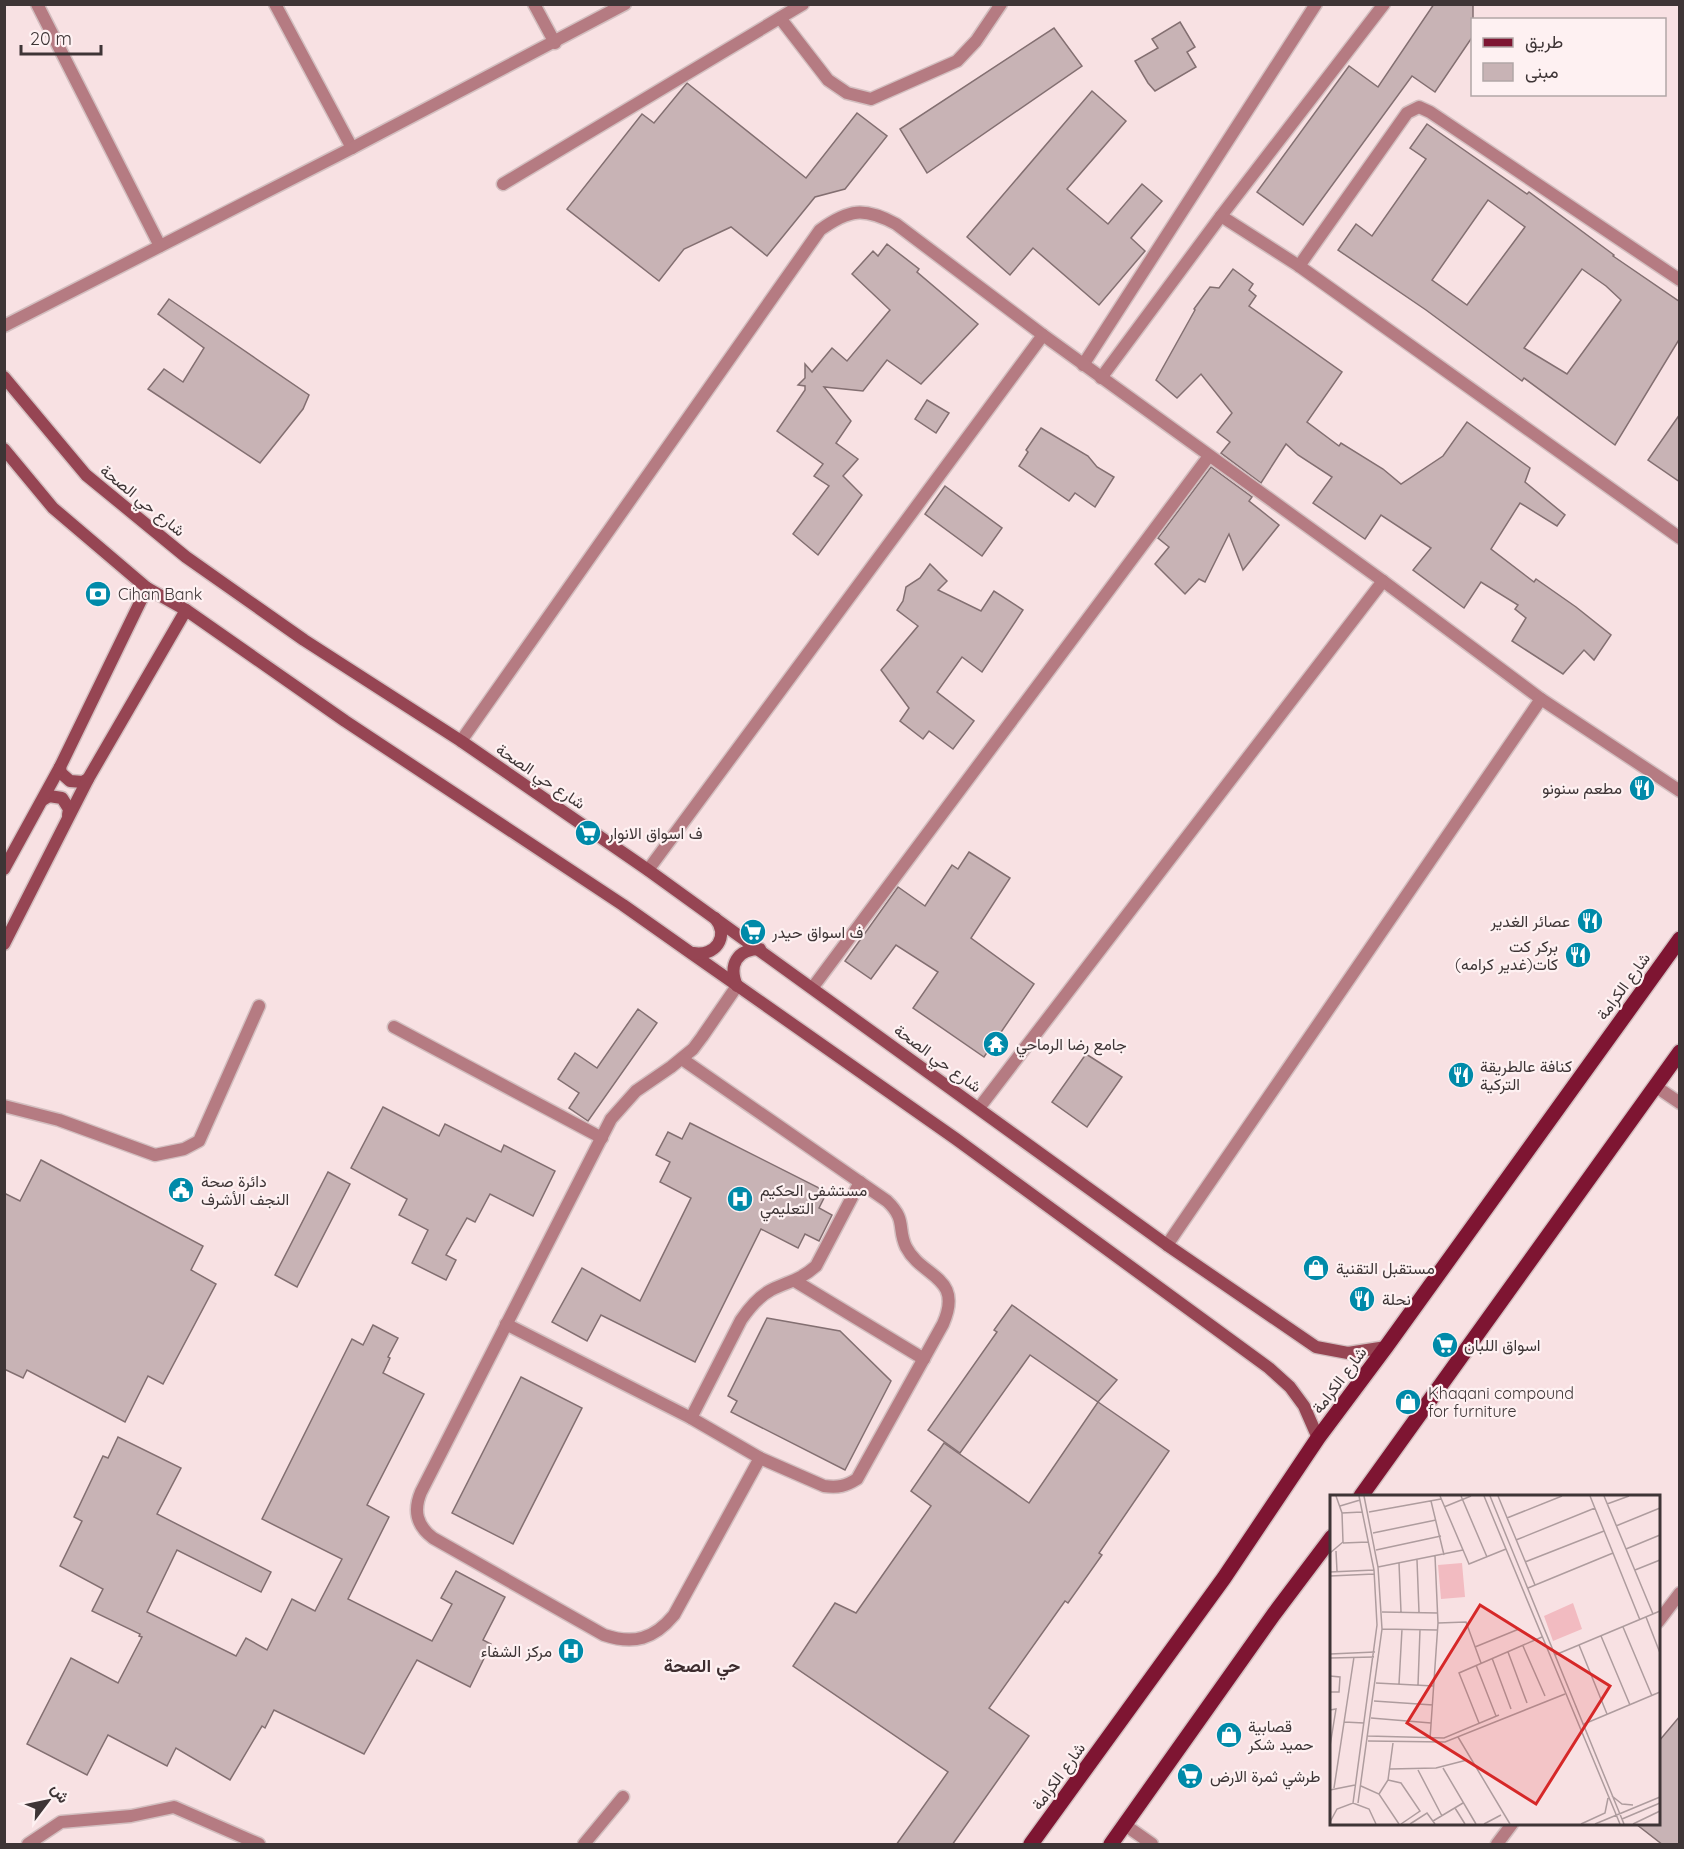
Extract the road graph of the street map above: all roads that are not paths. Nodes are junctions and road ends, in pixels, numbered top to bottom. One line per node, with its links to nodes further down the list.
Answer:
1 (37, 4): 14 (street)
2 (276, 4): 11 (street)
3 (534, 4): 10 (street)
4 (625, 4): 10 (street)
5 (803, 4): 9 (street)
6 (1001, 4): 9 (street)
7 (1316, 4): 19 (street)
8 (1384, 4): 13 (street)
9 (780, 18): 12 (street)
10 (555, 42): 11 (street)
11 (352, 148): 14 (street)
12 (503, 184)
13 (1221, 216): 15 (street); 21 (street)
14 (160, 246): 17 (street)
15 (1299, 266): 16 (street); 24 (street)
16 (1680, 280)
17 (4, 326)
18 (1043, 335): 19 (street); 29 (street); 37 (street)
19 (1083, 365): 21 (street)
20 (4, 377): 29 (main road, شارع حي الصحة)
21 (1101, 378): 23 (street)
22 (4, 449): 26 (main road)
23 (1209, 456): 25 (street); 44 (street)
24 (1680, 538)
25 (1383, 581): 28 (street); 52 (street)
26 (147, 588): 27 (main road); 30 (main road)
27 (186, 610): 31 (main road); 42 (main road)
28 (1541, 699): 32 (street); 55 (street)
29 (461, 741): 37 (main road, شارع حي الصحة)
30 (60, 767): 31 (main road); 33 (main road)
31 (88, 779): 34 (main road)
32 (1680, 791)
33 (44, 799): 34 (main road); 35 (main road)
34 (69, 815): 40 (main road)
35 (8, 854): 36 (main road)
36 (4, 869)
37 (648, 870): 38 (main road, شارع حي الصحة)
38 (713, 916): 41 (main road, شارع حي الصحة); 42 (main road)
39 (1680, 939): 58 (main road, شارع الكرامة)
40 (4, 944)
41 (760, 949): 43 (main road); 44 (main road, شارع حي الصحة)
42 (691, 953): 43 (main road)
43 (737, 986): 48 (street); 61 (main road)
44 (813, 987): 52 (main road, شارع حي الصحة)
45 (259, 1006): 51 (street)
46 (394, 1027): 53 (street)
47 (1680, 1052): 49 (main road)
48 (682, 1059): 53 (street); 54 (street)
49 (1655, 1086): 50 (street); 63 (main road)
50 (1680, 1103)
51 (4, 1106)
52 (979, 1108): 55 (main road, شارع حي الصحة)
53 (602, 1138): 57 (street)
54 (860, 1182): 56 (street); 59 (street)
55 (1167, 1245): 58 (main road, شارع حي الصحة)
56 (795, 1281): 59 (street); 60 (street)
57 (507, 1324): 60 (street); 62 (street)
58 (1386, 1347): 61 (main road, شارع الكرامة)
59 (924, 1359): 62 (street)
60 (691, 1418): 62 (street)
61 (1318, 1438): 73 (main road, شارع الكرامة)
62 (760, 1458)
63 (1362, 1495)
64 (1330, 1540): 68 (main road)
65 (1680, 1593): 66 (street)
66 (1660, 1621)
67 (623, 1797): 72 (street)
68 (1125, 1825): 74 (main road); 75 (street)
69 (1511, 1825): 76 (street)
70 (28, 1845): 71 (street)
71 (259, 1845)
72 (584, 1845)
73 (1031, 1845)
74 (1111, 1845)
75 (1152, 1845)
76 (1497, 1845)

